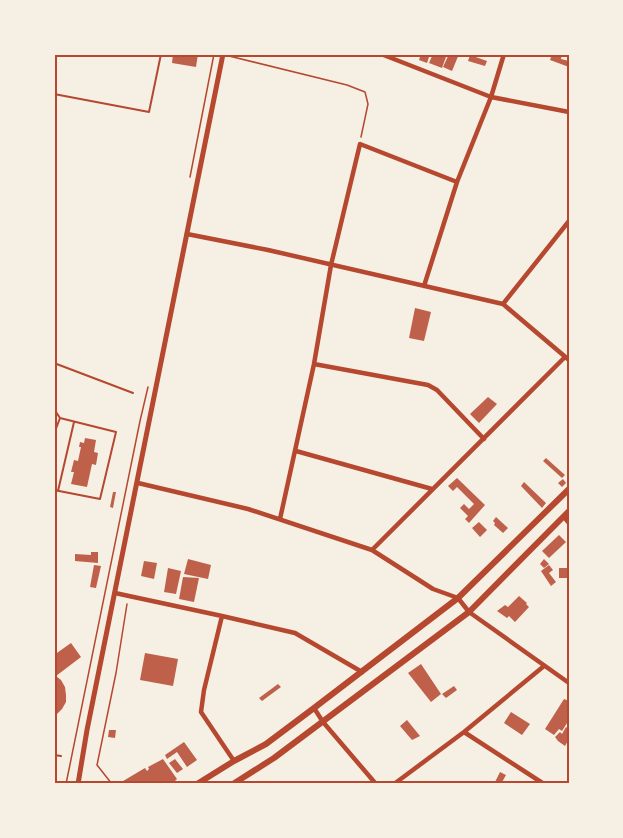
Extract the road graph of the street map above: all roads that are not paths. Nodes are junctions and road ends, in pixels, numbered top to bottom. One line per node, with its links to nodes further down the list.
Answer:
1 (161, 54): 5 (lane)
2 (223, 54): 12 (street)
3 (381, 54): 6 (street)
4 (504, 54): 6 (street)
5 (54, 94)
6 (491, 97): 7 (street); 8 (street)
7 (569, 112)
8 (457, 182): 13 (street); 14 (street)
9 (569, 221): 10 (street)
10 (564, 227): 11 (street); 15 (street)
11 (569, 231)
12 (187, 234): 13 (street); 26 (street)
13 (331, 265): 14 (street); 18 (street)
14 (424, 286): 15 (street)
15 (504, 304): 16 (street)
16 (567, 358): 24 (street)
17 (54, 363): 19 (lane)
18 (314, 364): 24 (street); 25 (street)
19 (133, 393)
20 (54, 409): 21 (lane)
21 (60, 418): 22 (lane); 23 (lane)
22 (74, 422): 29 (lane); 29 (lane)
23 (54, 434)
24 (484, 440): 27 (street)
25 (296, 450): 27 (street); 31 (street)
26 (138, 483): 31 (street); 34 (street)
27 (432, 489): 33 (street)
28 (569, 489): 35 (main road)
29 (56, 491)
30 (566, 514): 32 (street); 36 (main road)
31 (280, 519): 33 (street)
32 (569, 522)
33 (372, 550): 35 (street)
34 (115, 593): 37 (street); 47 (street)
35 (458, 598): 36 (street); 39 (main road)
36 (469, 612): 38 (street); 42 (main road)
37 (222, 616): 39 (street); 46 (street)
38 (544, 666): 40 (street); 43 (street)
39 (362, 672): 41 (main road)
40 (569, 683)
41 (315, 708): 42 (street); 46 (main road)
42 (323, 722): 49 (main road); 50 (street)
43 (464, 732): 51 (street); 52 (street)
44 (54, 754): 45 (lane)
45 (61, 756)
46 (234, 761): 48 (main road)
47 (78, 784)
48 (197, 784)
49 (233, 784)
50 (376, 784)
51 (394, 784)
52 (544, 784)

